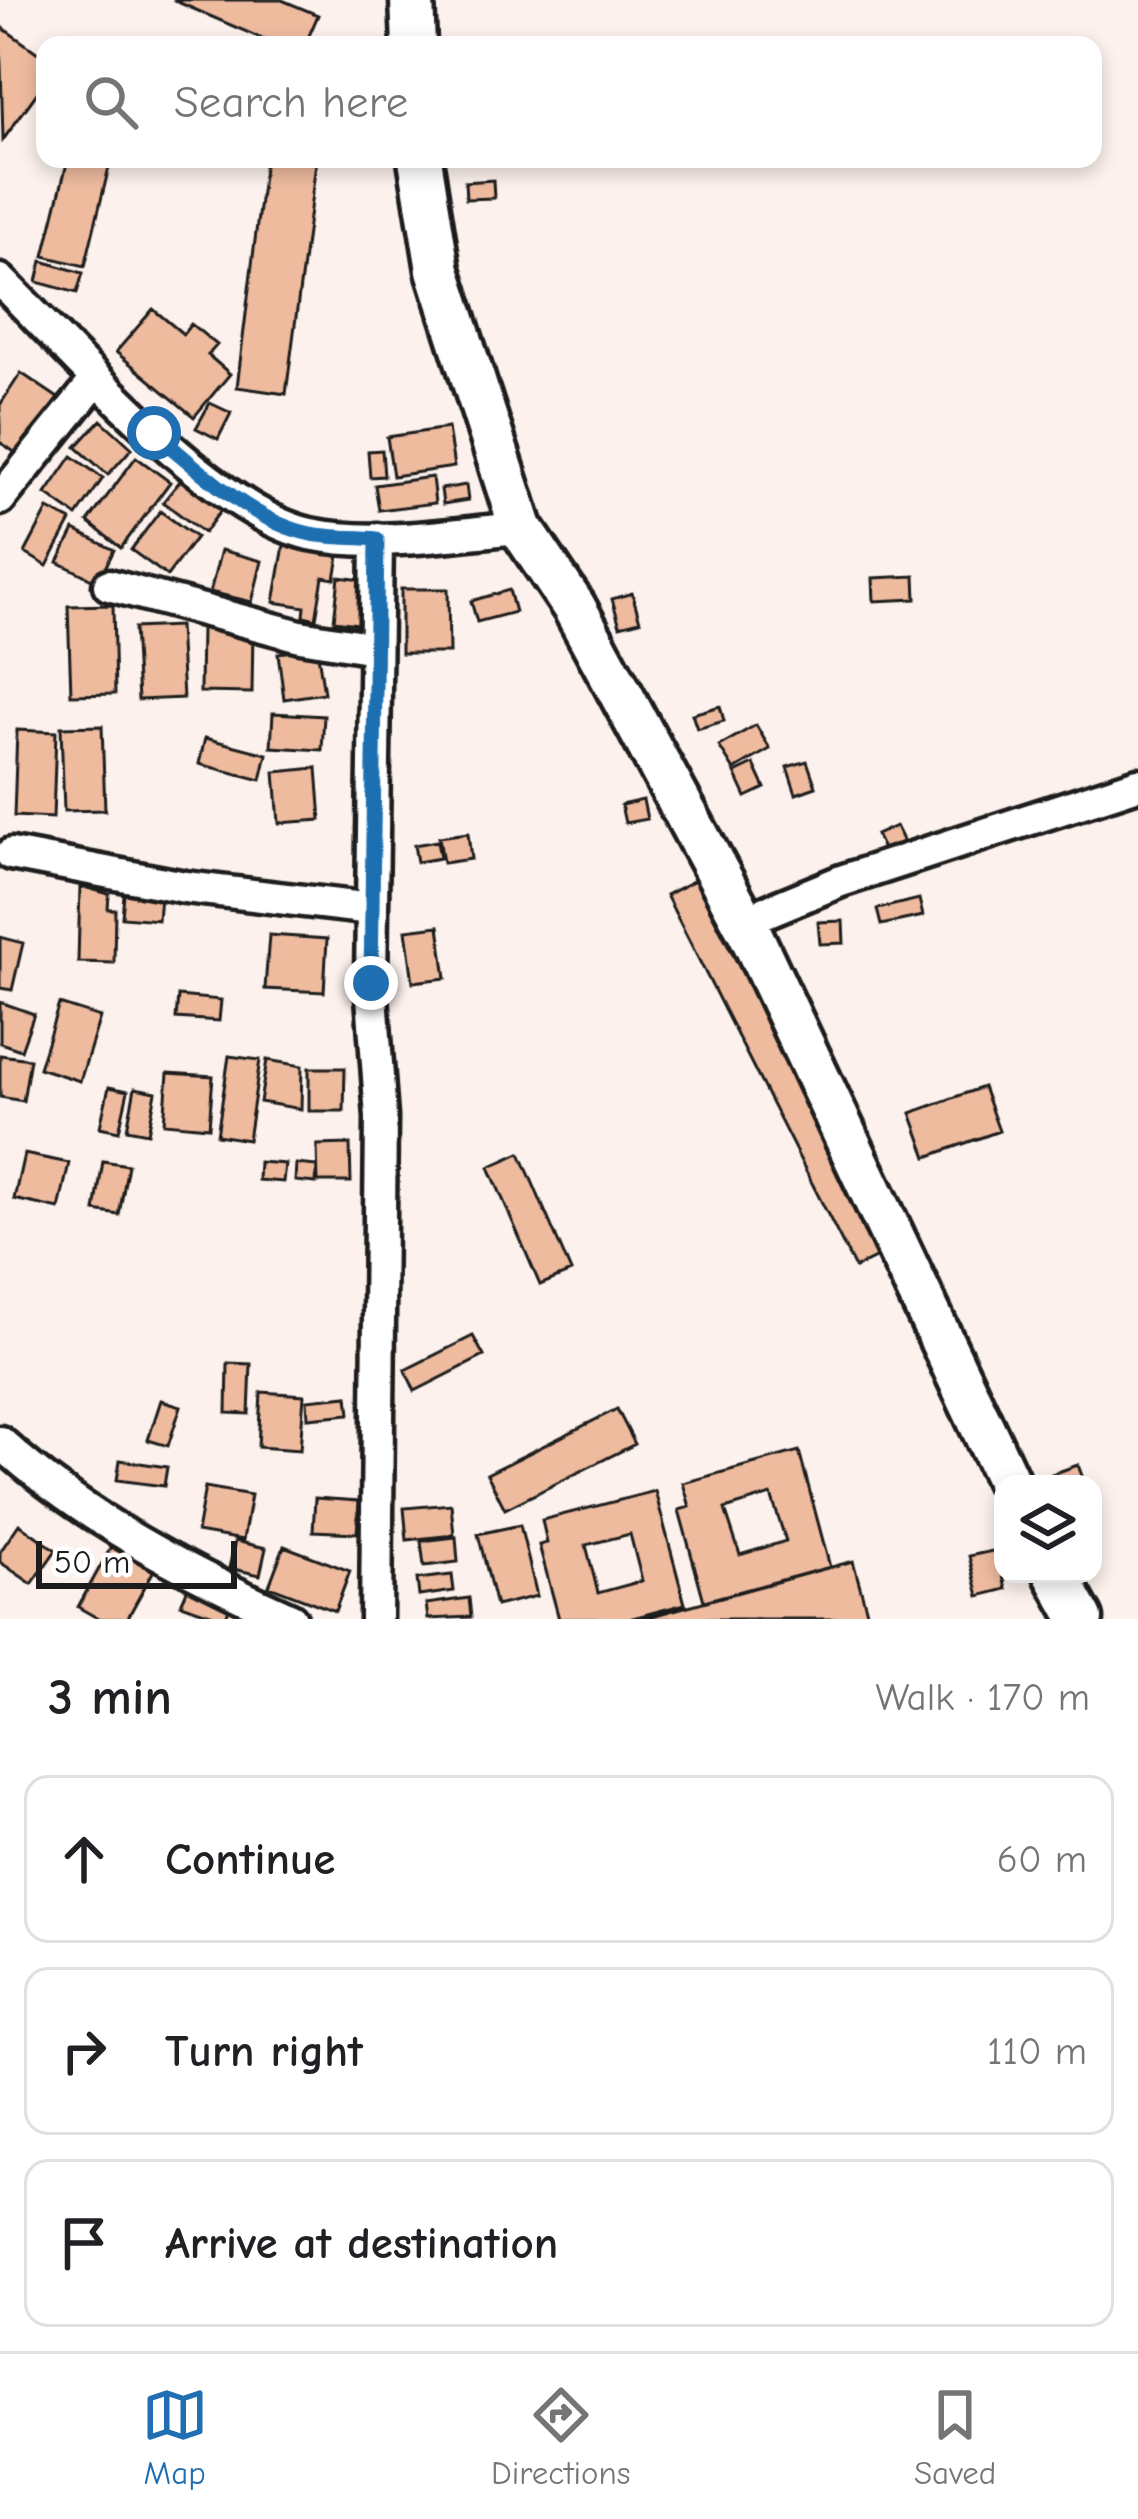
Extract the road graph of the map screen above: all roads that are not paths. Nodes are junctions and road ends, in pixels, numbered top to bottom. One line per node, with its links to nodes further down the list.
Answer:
1 (412, 0): 2 (main road)
2 (414, 36)
3 (422, 168): 7 (main road)
4 (0, 280): 5 (street)
5 (95, 380): 6 (street); 8 (street)
6 (0, 499)
7 (521, 528): 8 (street); 14 (main road)
8 (377, 539): 10 (street)
9 (109, 584): 10 (street)
10 (375, 647): 13 (street)
11 (1138, 784): 14 (street)
12 (11, 854): 13 (street)
13 (372, 909): 19 (street)
14 (744, 922): 16 (main road)
15 (0, 1442): 18 (street)
16 (1005, 1475)
17 (1061, 1583): 20 (main road)
18 (290, 1619)
19 (376, 1619)
20 (1081, 1619)

